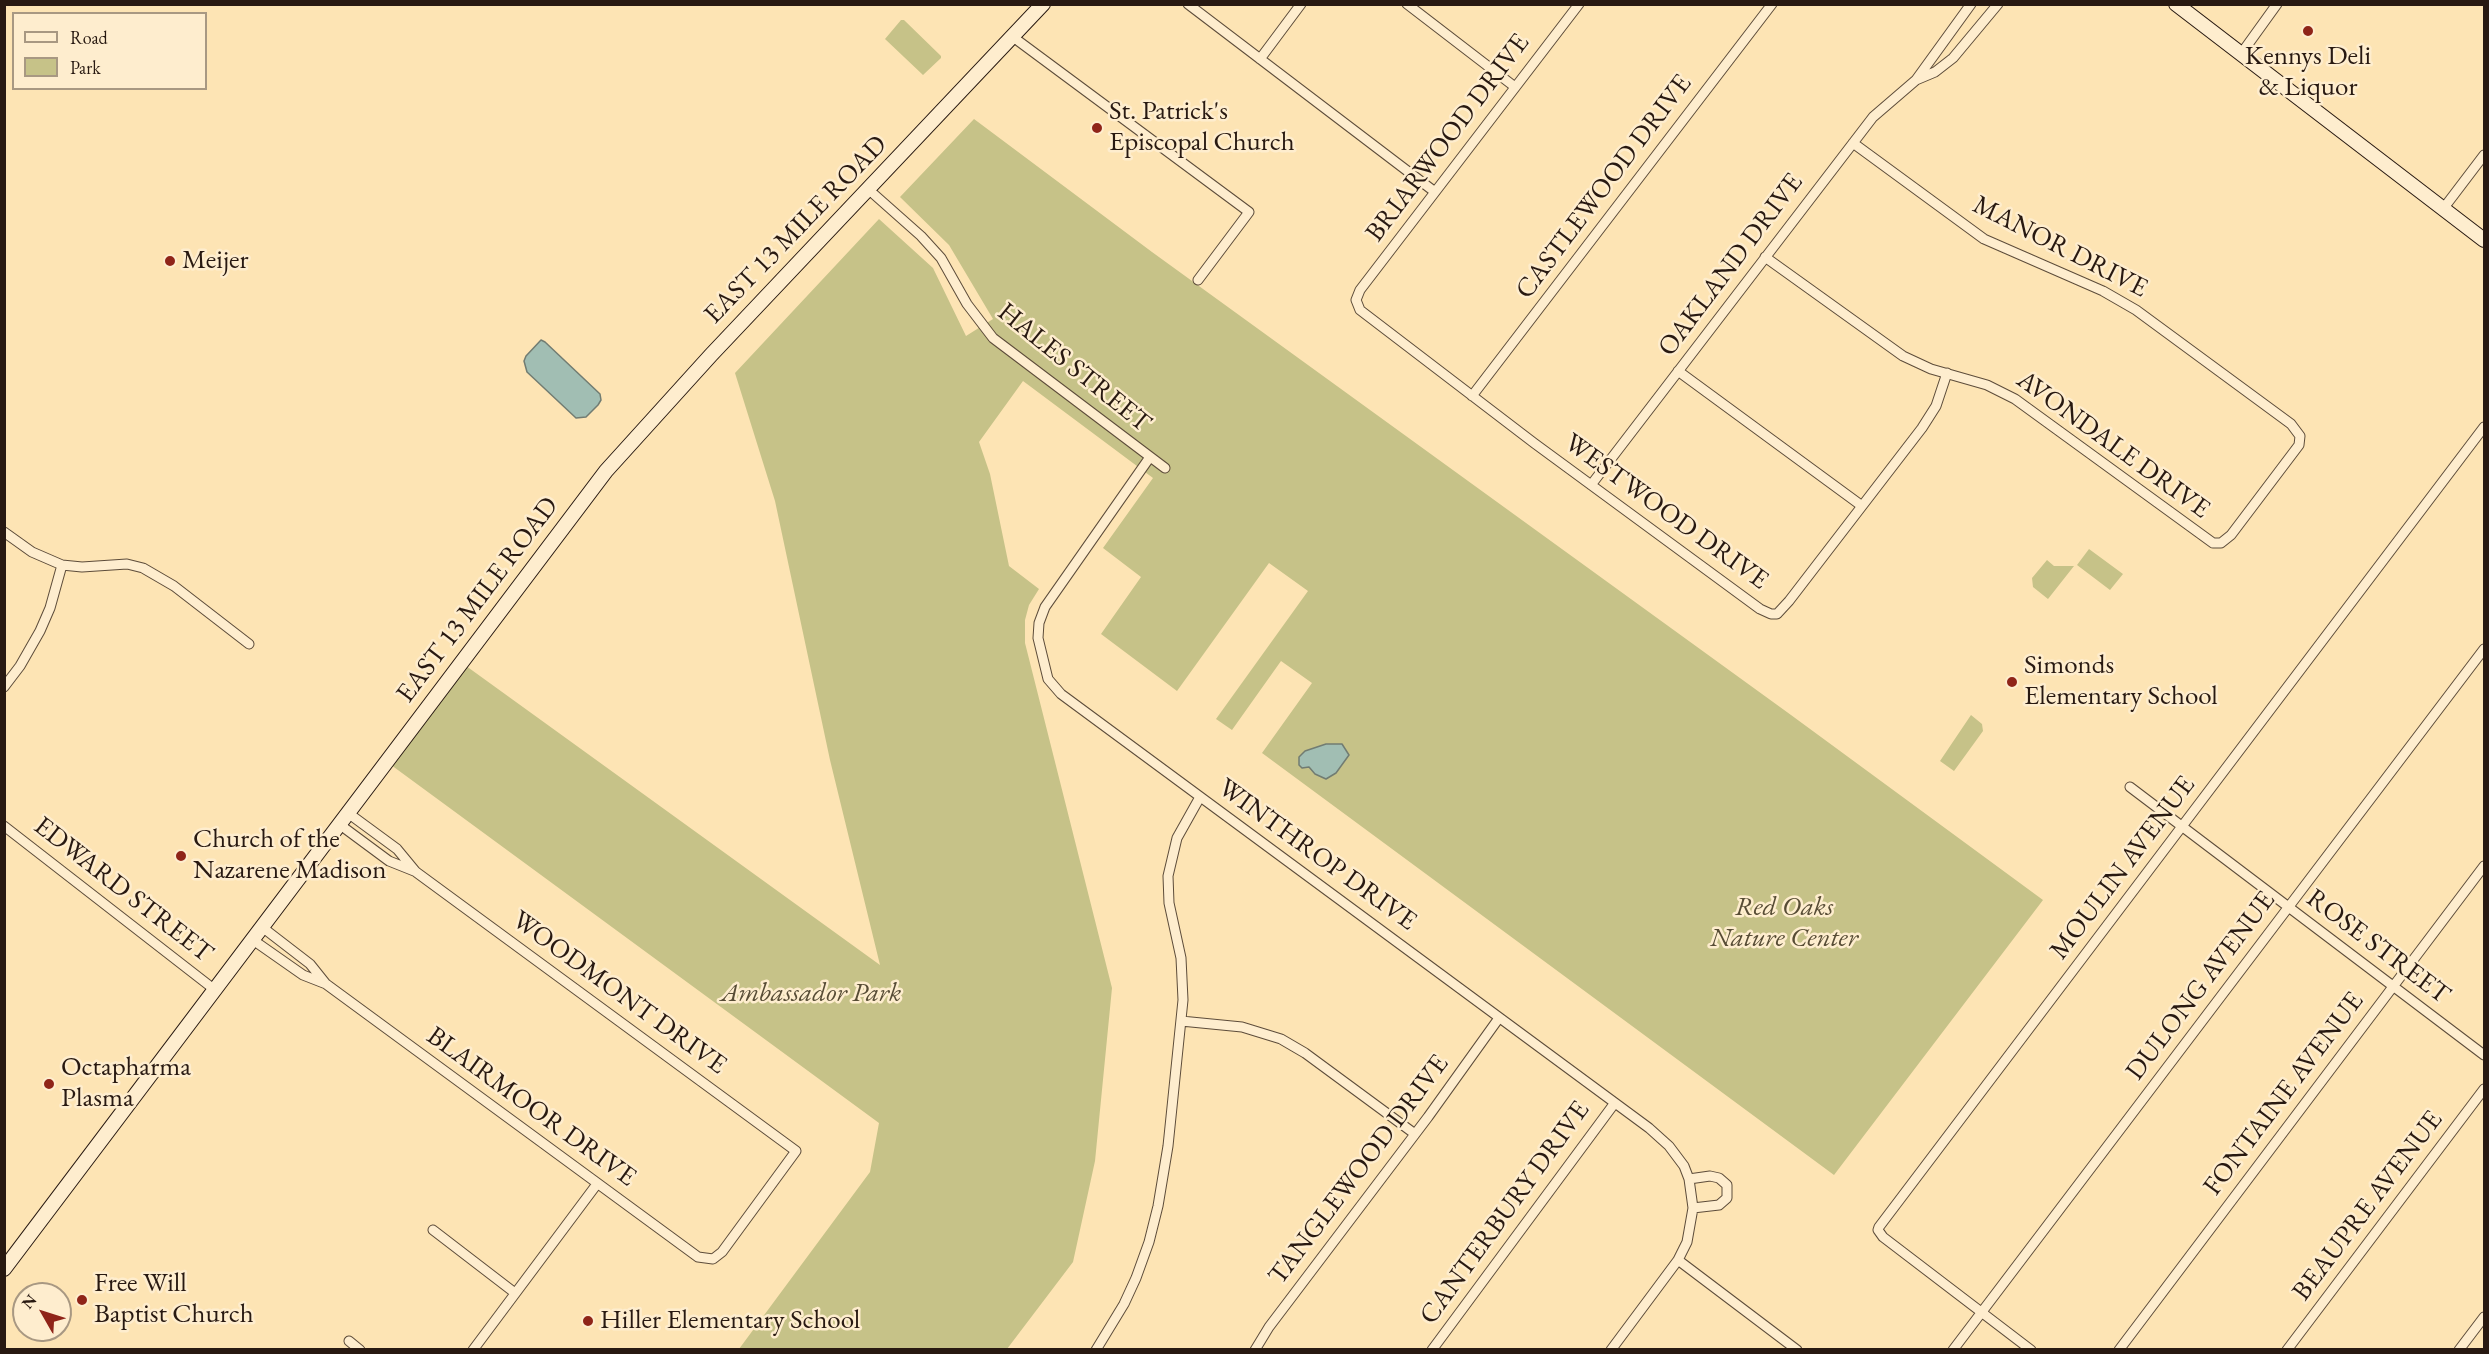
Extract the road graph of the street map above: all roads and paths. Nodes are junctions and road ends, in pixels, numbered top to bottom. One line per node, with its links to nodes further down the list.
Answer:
1 (1043, 4): 12 (main road, EAST 13 MILE ROAD)
2 (1188, 4): 14 (street)
3 (1300, 4): 14 (street)
4 (1407, 4): 16 (street)
5 (1579, 4): 16 (street, BRIARWOOD DRIVE)
6 (1772, 4): 28 (street, CASTLEWOOD DRIVE)
7 (1998, 4): 11 (street, OAKLAND DRIVE)
8 (2176, 4): 13 (main road)
9 (2277, 4): 13 (street)
10 (1969, 8): 11 (street, OAKLAND DRIVE); 15 (street, OAKLAND DRIVE)
11 (1983, 24): 15 (street, OAKLAND DRIVE)
12 (1012, 37): 19 (main road, EAST 13 MILE ROAD); 24 (street)
13 (2241, 54): 21 (main road)
14 (1260, 59): 20 (street)
15 (1916, 80): 17 (street, OAKLAND DRIVE)
16 (1515, 87): 20 (street, BRIARWOOD DRIVE)
17 (1853, 143): 23 (street, OAKLAND DRIVE); 35 (street, MANOR DRIVE)
18 (2484, 155): 21 (street)
19 (868, 189): 30 (street, HALES STREET); 42 (main road, EAST 13 MILE ROAD)
20 (1435, 192): 25 (street, BRIARWOOD DRIVE)
21 (2443, 209): 22 (main road)
22 (2484, 240)
23 (1765, 257): 26 (street, OAKLAND DRIVE); 27 (street, AVONDALE DRIVE)
24 (1198, 280)
25 (1356, 300): 28 (street, WESTWOOD DRIVE)
26 (1678, 371): 32 (street, OAKLAND DRIVE); 33 (street)
27 (1947, 373): 33 (street, WESTWOOD DRIVE); 35 (street, AVONDALE DRIVE)
28 (1472, 396): 32 (street, WESTWOOD DRIVE)
29 (2484, 427): 45 (street, MOULIN AVENUE)
30 (1150, 457): 31 (street, HALES STREET); 41 (street, WINTHROP DRIVE)
31 (1165, 468)
32 (1591, 485): 33 (street, WESTWOOD DRIVE)
33 (1862, 506)
34 (4, 532): 36 (street)
35 (2218, 544)
36 (62, 565): 37 (street); 39 (street)
37 (249, 644)
38 (2484, 649): 48 (street, DULONG AVENUE)
39 (4, 687)
40 (2130, 787): 45 (street, ROSE STREET)
41 (1200, 798): 54 (street, WINTHROP DRIVE); 55 (street)
42 (348, 813): 43 (main road, EAST 13 MILE ROAD); 47 (street, WOODMONT DRIVE)
43 (339, 824): 47 (street, WOODMONT DRIVE); 49 (main road, EAST 13 MILE ROAD)
44 (4, 826): 53 (street, EDWARD STREET)
45 (2182, 826): 48 (street, ROSE STREET); 68 (street, MOULIN AVENUE)
46 (2484, 867): 52 (street, FONTAINE AVENUE)
47 (416, 872): 64 (street, WOODMONT DRIVE)
48 (2289, 907): 52 (street, ROSE STREET); 68 (street, DULONG AVENUE)
49 (262, 927): 50 (main road, EAST 13 MILE ROAD); 51 (street, BLAIRMOOR DRIVE)
50 (253, 940): 51 (street, BLAIRMOOR DRIVE); 53 (main road, EAST 13 MILE ROAD)
51 (326, 984): 61 (street, BLAIRMOOR DRIVE)
52 (2394, 986): 56 (street, ROSE STREET); 80 (street, FONTAINE AVENUE)
53 (215, 990): 66 (main road, EAST 13 MILE ROAD)
54 (1499, 1018): 58 (street, WINTHROP DRIVE); 59 (street, TANGLEWOOD DRIVE)
55 (1181, 1021): 59 (street); 74 (street)
56 (2484, 1055)
57 (2484, 1089): 81 (street, BEAUPRE AVENUE)
58 (1614, 1104): 60 (street, WINTHROP DRIVE); 76 (street, CANTERBURY DRIVE)
59 (1415, 1134): 75 (street, TANGLEWOOD DRIVE)
60 (1689, 1179): 62 (street, WINTHROP DRIVE); 62 (street)
61 (597, 1184): 64 (street, BLAIRMOOR DRIVE); 67 (street)
62 (1693, 1208): 65 (street, WINTHROP DRIVE)
63 (433, 1230): 67 (street)
64 (713, 1259)
65 (1678, 1260): 71 (street); 77 (street, WINTHROP DRIVE)
66 (4, 1269)
67 (515, 1293): 73 (street)
68 (1982, 1312): 78 (street, DULONG AVENUE); 79 (street)
69 (2484, 1317): 82 (street)
70 (349, 1341): 72 (street)
71 (1792, 1348)
72 (360, 1350)
73 (473, 1350)
74 (1096, 1350)
75 (1256, 1350)
76 (1432, 1350)
77 (1611, 1350)
78 (1953, 1350)
79 (2031, 1350)
80 (2119, 1350)
81 (2287, 1350)
82 (2459, 1350)

